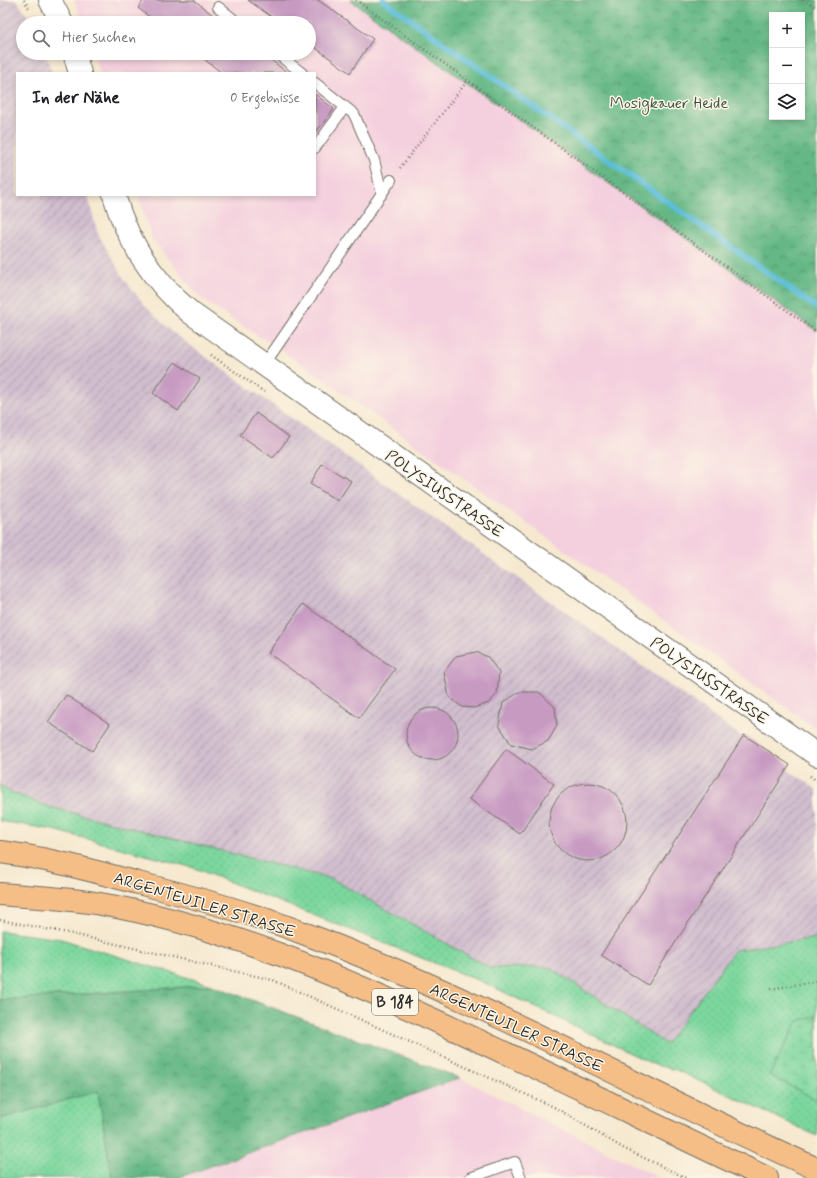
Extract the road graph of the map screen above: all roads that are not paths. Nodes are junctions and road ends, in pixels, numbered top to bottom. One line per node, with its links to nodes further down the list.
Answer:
1 (50, 0): 3 (street)
2 (218, 7): 4 (lane)
3 (58, 16)
4 (229, 16)
5 (76, 60): 7 (street)
6 (285, 60): 8 (lane)
7 (80, 72)
8 (301, 72)
9 (316, 84): 10 (lane)
10 (345, 107): 11 (lane); 13 (lane)
11 (316, 147)
12 (391, 180): 13 (lane)
13 (382, 194): 15 (lane)
14 (114, 196): 15 (street, POLYSIUSSTRASSE)
15 (264, 365): 16 (street, POLYSIUSSTRASSE)
16 (817, 755)
17 (0, 852): 19 (main road, ARGENTEUILER STRASSE / B 184)
18 (0, 894): 22 (main road, ARGENTEUILER STRASSE / B 184)
19 (817, 1169)
20 (470, 1178): 21 (lane)
21 (521, 1178)
22 (767, 1178)

